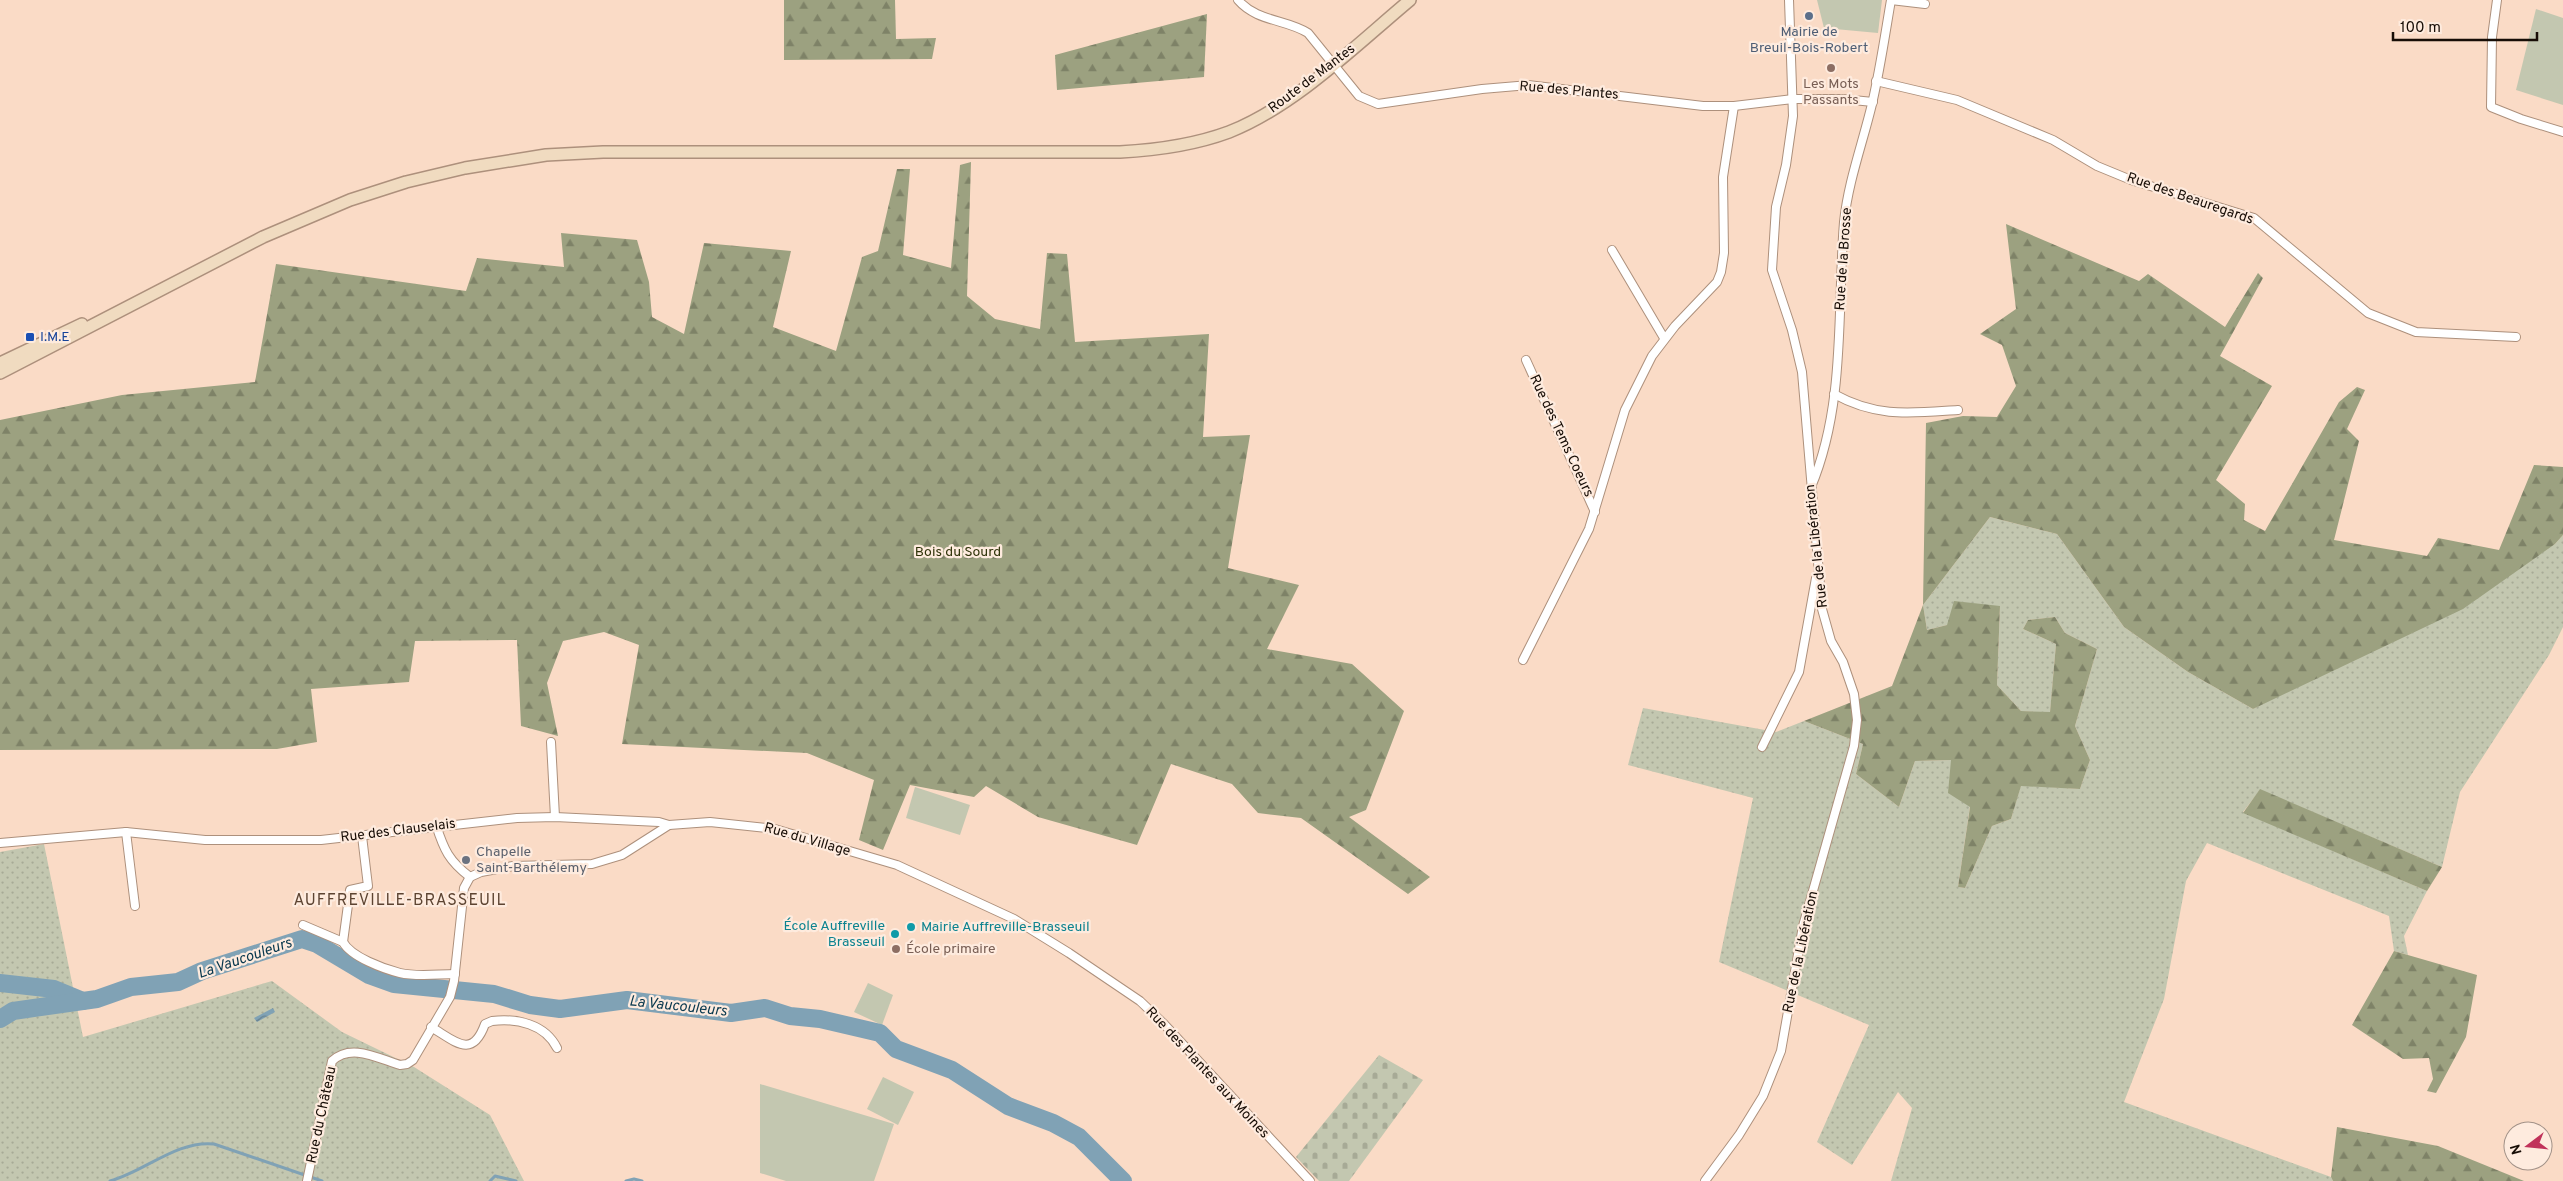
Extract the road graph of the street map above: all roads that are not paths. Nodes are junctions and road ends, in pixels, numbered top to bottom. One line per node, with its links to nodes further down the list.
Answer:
1 (1238, 0): 7 (street, Rue des Plantes)
2 (1410, 0): 7 (main road, Route de Mantes)
3 (1789, 0): 9 (street, Rue de la Libération)
4 (1891, 0): 6 (street, Rue de la Brosse); 8 (street, Rue de la Brosse)
5 (2497, 0): 12 (street)
6 (1924, 4)
7 (1332, 64): 11 (street, Rue des Plantes); 14 (main road, Route de Mantes)
8 (1876, 81): 10 (street, Rue de la Brosse); 15 (street, Rue des Beauregards)
9 (1793, 99): 10 (street, Rue des Plantes); 11 (street, Rue des Plantes); 22 (street, Rue de la Libération)
10 (1873, 102): 20 (street, Rue de la Brosse)
11 (1734, 106): 16 (street, Rue des Tems Coeurs)
12 (2563, 132)
13 (1612, 250): 16 (street)
14 (177, 281): 18 (main road); 19 (main road)
15 (2516, 337)
16 (1664, 338): 23 (street, Rue des Tems Coeurs)
17 (1526, 360): 23 (street, Rue des Tems Coeurs)
18 (0, 363)
19 (0, 373)
20 (1834, 394): 21 (street); 22 (street, Rue de la Brosse)
21 (1958, 410)
22 (1810, 488): 24 (street, Rue de la Libération)
23 (1595, 512): 25 (street, Rue des Tems Coeurs)
24 (1818, 569): 27 (street); 44 (street, Rue de la Libération)
25 (1523, 660)
26 (552, 742): 28 (street)
27 (1762, 747)
28 (555, 817): 29 (street, Rue des Clauselais); 30 (street, Rue des Clauselais)
29 (669, 824): 34 (street); 35 (street, Rue du Village)
30 (436, 825): 32 (street, Rue des Clauselais); 34 (street)
31 (126, 832): 32 (street, Rue des Clauselais); 33 (street, Rue des Clauselais); 36 (street)
32 (362, 836): 38 (street)
33 (0, 843)
34 (470, 877): 39 (street, Rue du Château)
35 (941, 885): 43 (street, Rue des Plantes aux Moines)
36 (135, 906)
37 (303, 925): 38 (street)
38 (343, 942): 39 (street)
39 (454, 978): 40 (street, Rue du Château)
40 (431, 1028): 41 (street); 42 (street, Rue du Château)
41 (557, 1048)
42 (307, 1181)
43 (1310, 1181)
44 (1705, 1181)

